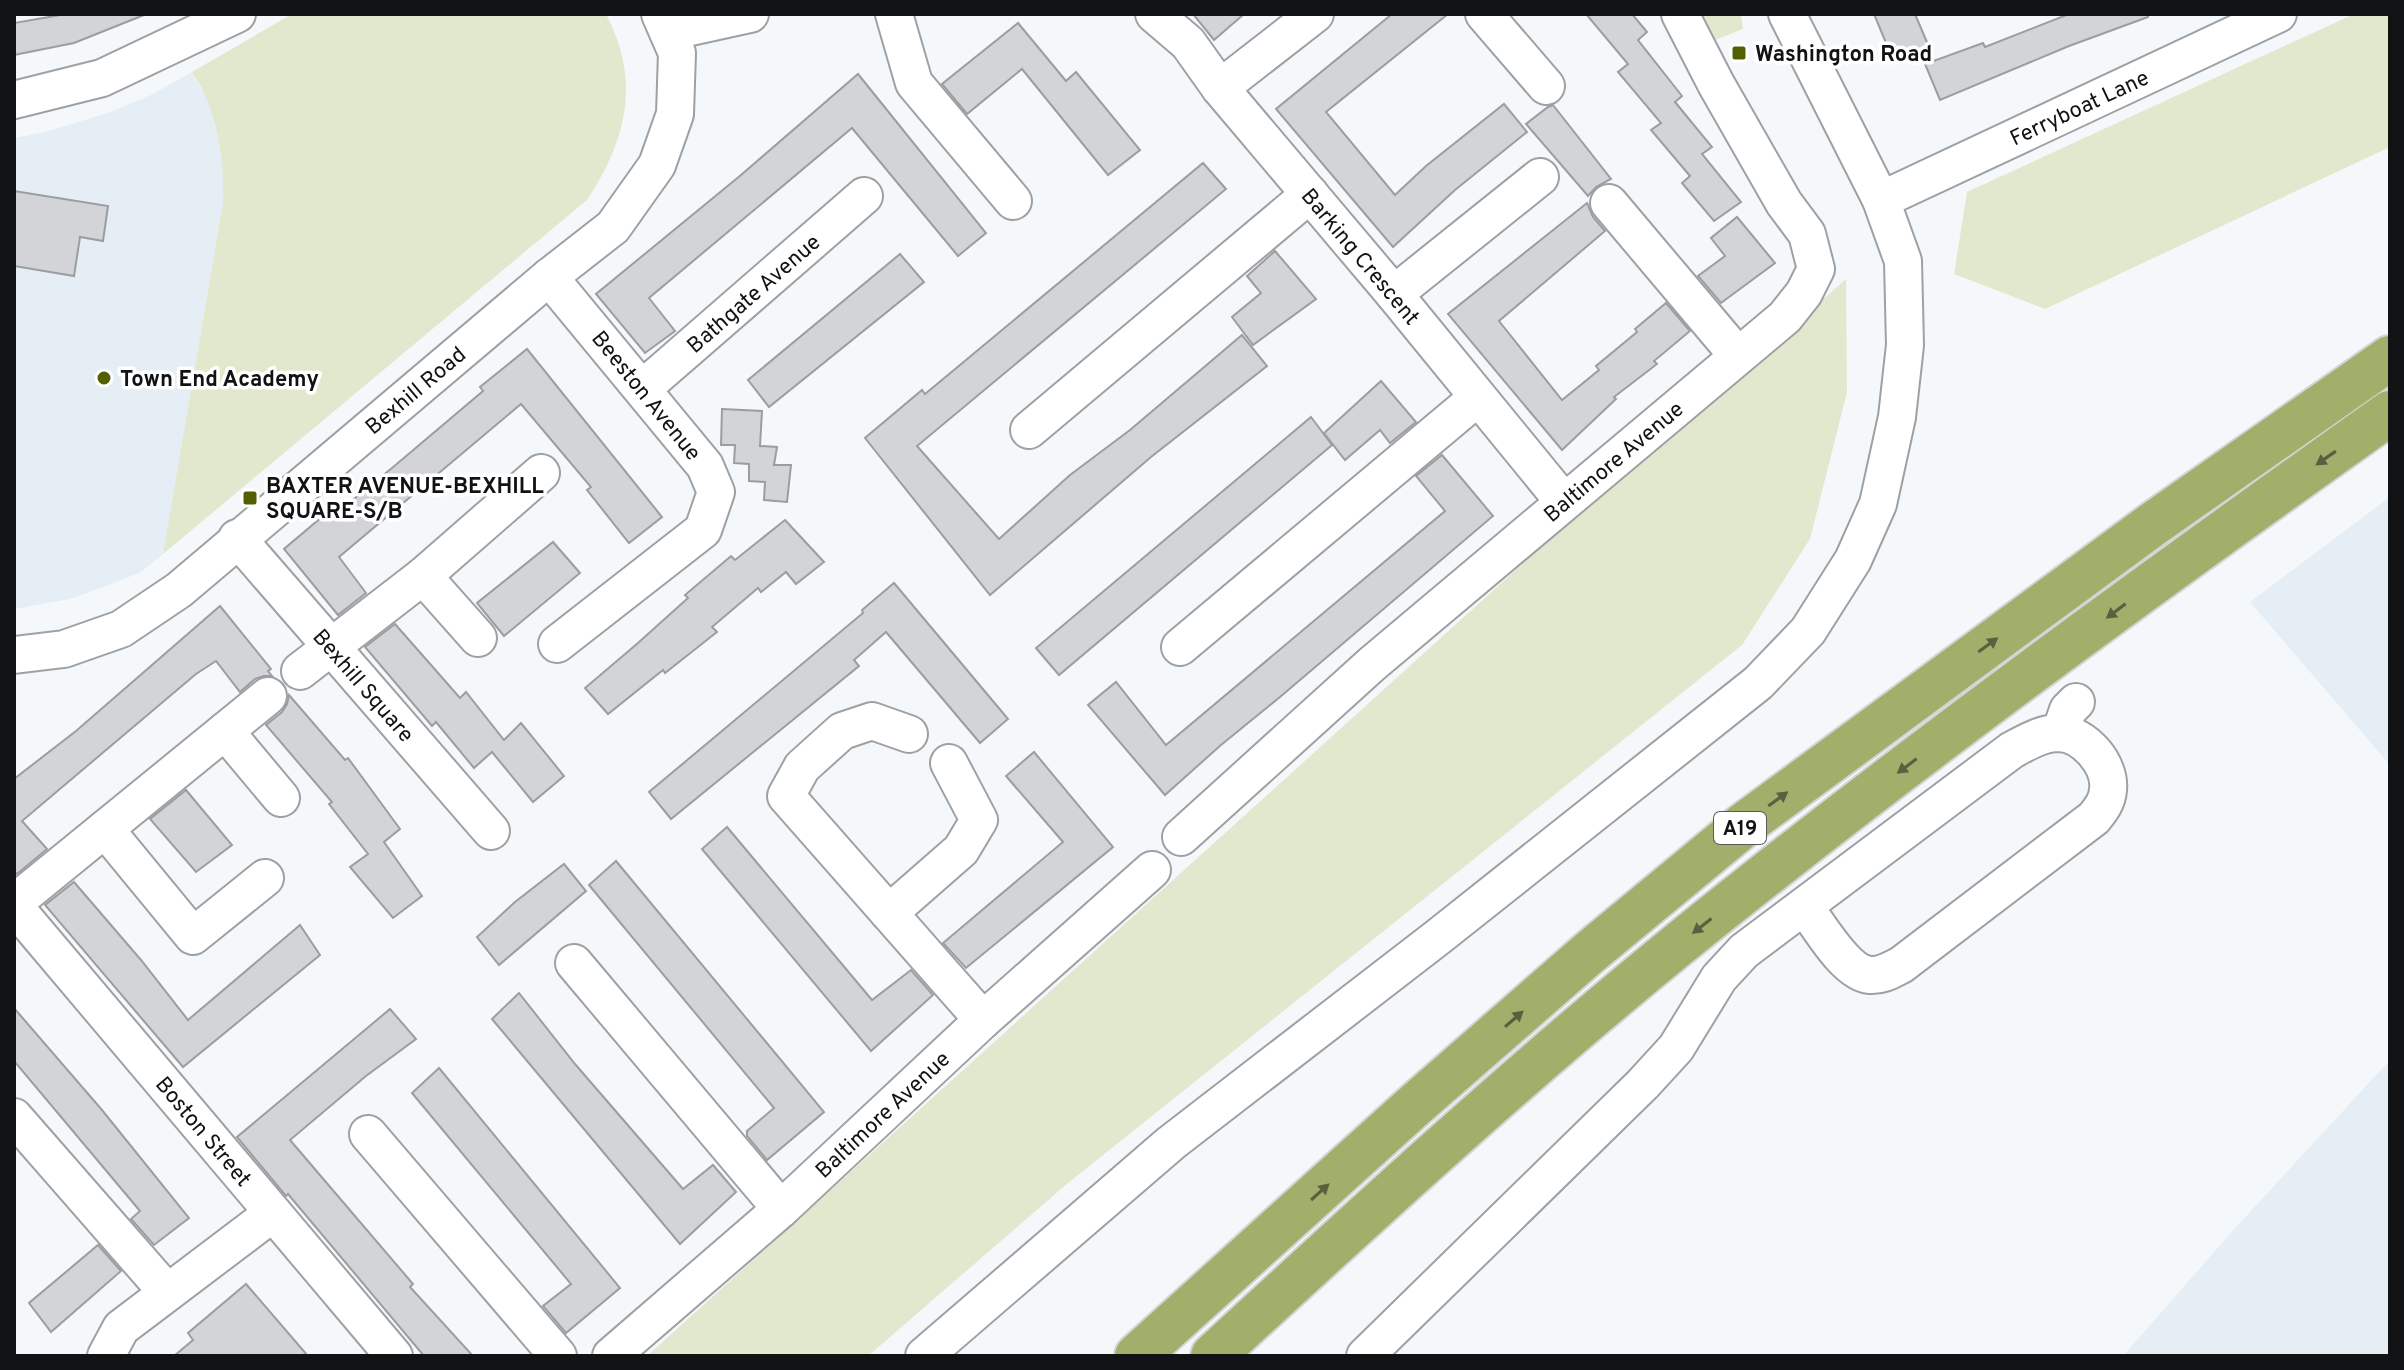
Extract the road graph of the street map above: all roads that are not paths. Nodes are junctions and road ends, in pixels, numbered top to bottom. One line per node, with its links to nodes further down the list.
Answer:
1 (237, 14): 11 (street)
2 (750, 14): 10 (street)
3 (894, 14): 19 (street)
4 (1154, 14): 13 (street, Barking Crescent)
5 (1315, 14): 13 (street)
6 (1484, 14): 12 (street)
7 (1680, 14): 23 (street, Baltimore Avenue)
8 (1787, 14): 18 (street)
9 (2278, 14): 18 (street, Ferryboat Lane)
10 (664, 23): 21 (street, Bexhill Road)
11 (188, 24): 14 (street)
12 (1546, 86)
13 (1220, 88): 16 (street, Barking Crescent)
14 (14, 100)
15 (1540, 177): 22 (street)
16 (1310, 194): 22 (street, Barking Crescent); 28 (street)
17 (864, 196): 25 (street, Bathgate Avenue)
18 (1881, 200): 65 (street)
19 (1013, 201)
20 (1609, 203): 23 (street)
21 (549, 277): 25 (street, Beeston Avenue); 31 (street, Bexhill Road)
22 (1394, 294): 26 (street, Barking Crescent)
23 (1738, 356): 30 (street, Baltimore Avenue)
24 (2390, 358): 59 (highway, A19, one-way to 24)
25 (642, 389): 34 (street, Beeston Avenue)
26 (1477, 398): 30 (street, Barking Crescent); 36 (street)
27 (2390, 413): 55 (highway, A19, one-way to 55)
28 (1029, 430)
29 (541, 473): 32 (street)
30 (1564, 502): 46 (street, Baltimore Avenue)
31 (237, 538): 35 (street, Bexhill Square); 37 (street, Bexhill Road)
32 (423, 576): 33 (street); 35 (street)
33 (478, 638)
34 (557, 644)
35 (331, 647): 38 (street); 45 (street, Bexhill Square)
36 (1180, 647)
37 (14, 655)
38 (300, 671)
39 (268, 696): 40 (street)
40 (225, 731): 43 (street); 44 (street)
41 (909, 734): 51 (street)
42 (949, 763): 51 (street)
43 (281, 798)
44 (105, 829): 48 (street); 49 (street)
45 (491, 831)
46 (1181, 837)
47 (1152, 870): 53 (street, Baltimore Avenue)
48 (265, 878)
49 (14, 904): 58 (street, Boston Street)
50 (1804, 906): 50 (street); 70 (street)
51 (889, 913): 53 (street)
52 (574, 963): 57 (street)
53 (983, 1020): 57 (street, Baltimore Avenue)
54 (14, 1117): 60 (street)
55 (1456, 1132): 68 (highway, A19); 69 (highway)
56 (368, 1134): 63 (street)
57 (781, 1209): 64 (street, Baltimore Avenue)
58 (273, 1213): 60 (street); 62 (street, Boston Street)
59 (1280, 1228): 66 (highway); 67 (highway, A19)
60 (167, 1292): 61 (street)
61 (106, 1356)
62 (394, 1356)
63 (558, 1356)
64 (611, 1356)
65 (924, 1356)
66 (1107, 1356)
67 (1137, 1356)
68 (1213, 1356)
69 (1238, 1356)
70 (1365, 1356)

